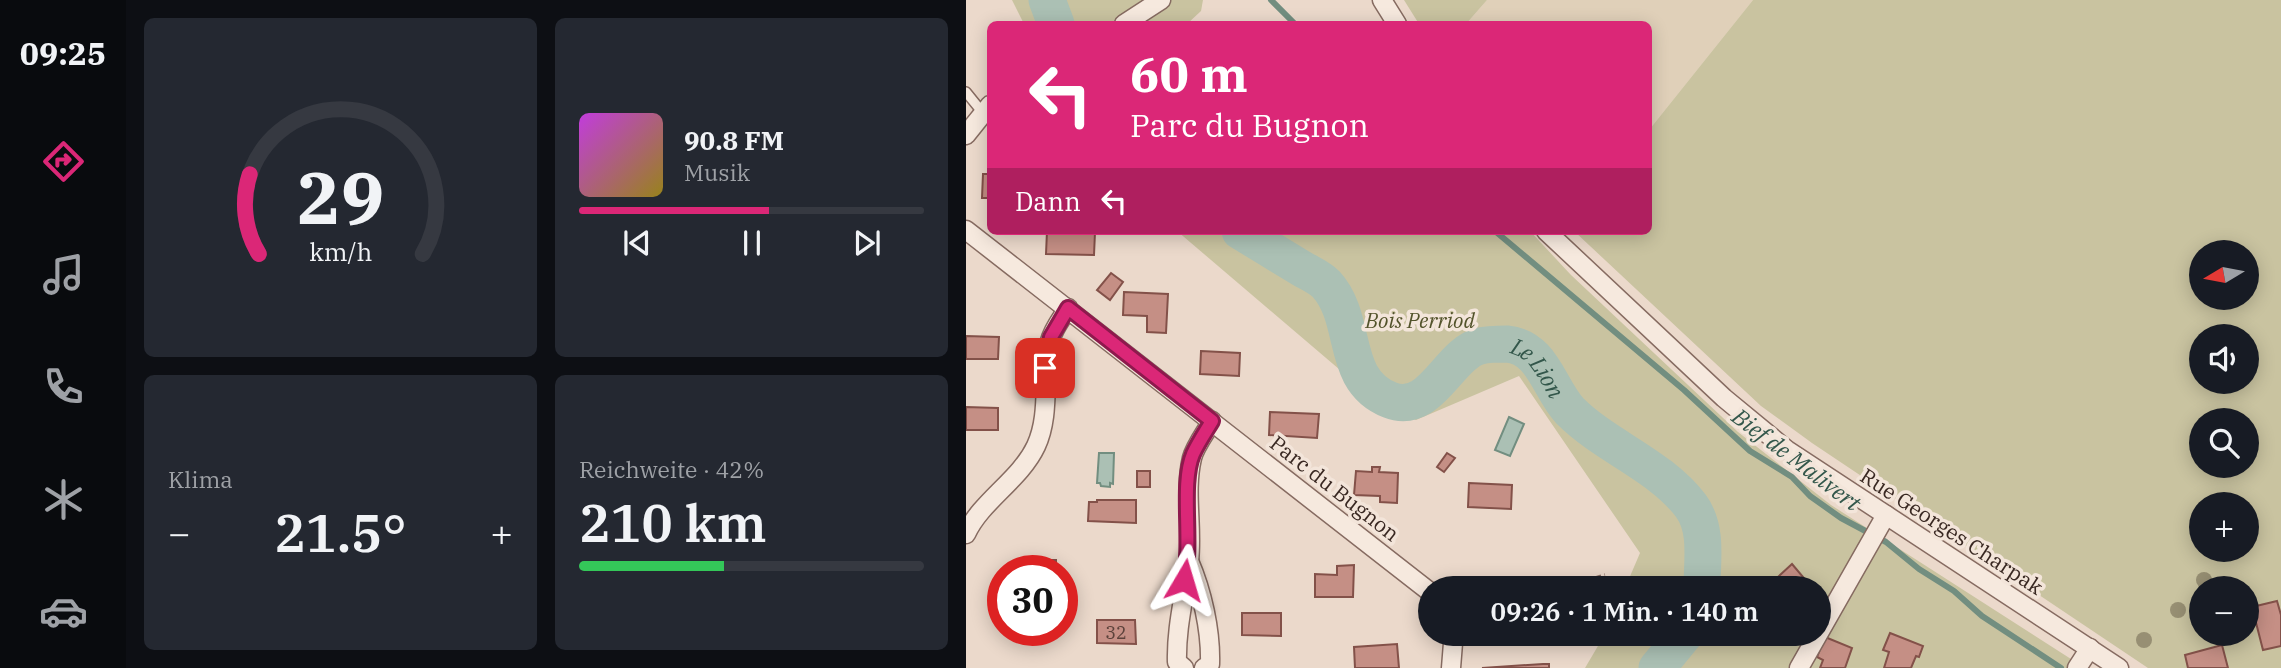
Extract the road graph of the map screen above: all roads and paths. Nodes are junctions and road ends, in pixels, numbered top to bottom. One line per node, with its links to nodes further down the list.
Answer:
1 (1161, 0): 3 (street)
2 (1382, 0): 4 (street)
3 (1129, 21)
4 (1395, 21)
5 (966, 92): 6 (lane)
6 (987, 109): 7 (street)
7 (966, 135)
8 (966, 230): 10 (street, Parc du Bugnon)
9 (1550, 235): 12 (street, Rue Georges Charpak)
10 (1068, 308): 11 (street, Parc du Bugnon); 13 (street)
11 (1212, 421): 14 (street); 17 (street, Parc du Bugnon)
12 (1879, 529): 19 (street, Rue Georges Charpak); 24 (street)
13 (966, 534)
14 (1189, 561): 21 (street); 22 (street)
15 (1605, 575): 16 (path)
16 (1602, 576)
17 (1418, 583)
18 (1451, 646): 23 (street)
19 (2090, 648): 20 (street); 25 (street, Rue Georges Charpak)
20 (2078, 666)
21 (1184, 668)
22 (1204, 668)
23 (1451, 668)
24 (1799, 668)
25 (2119, 668)

